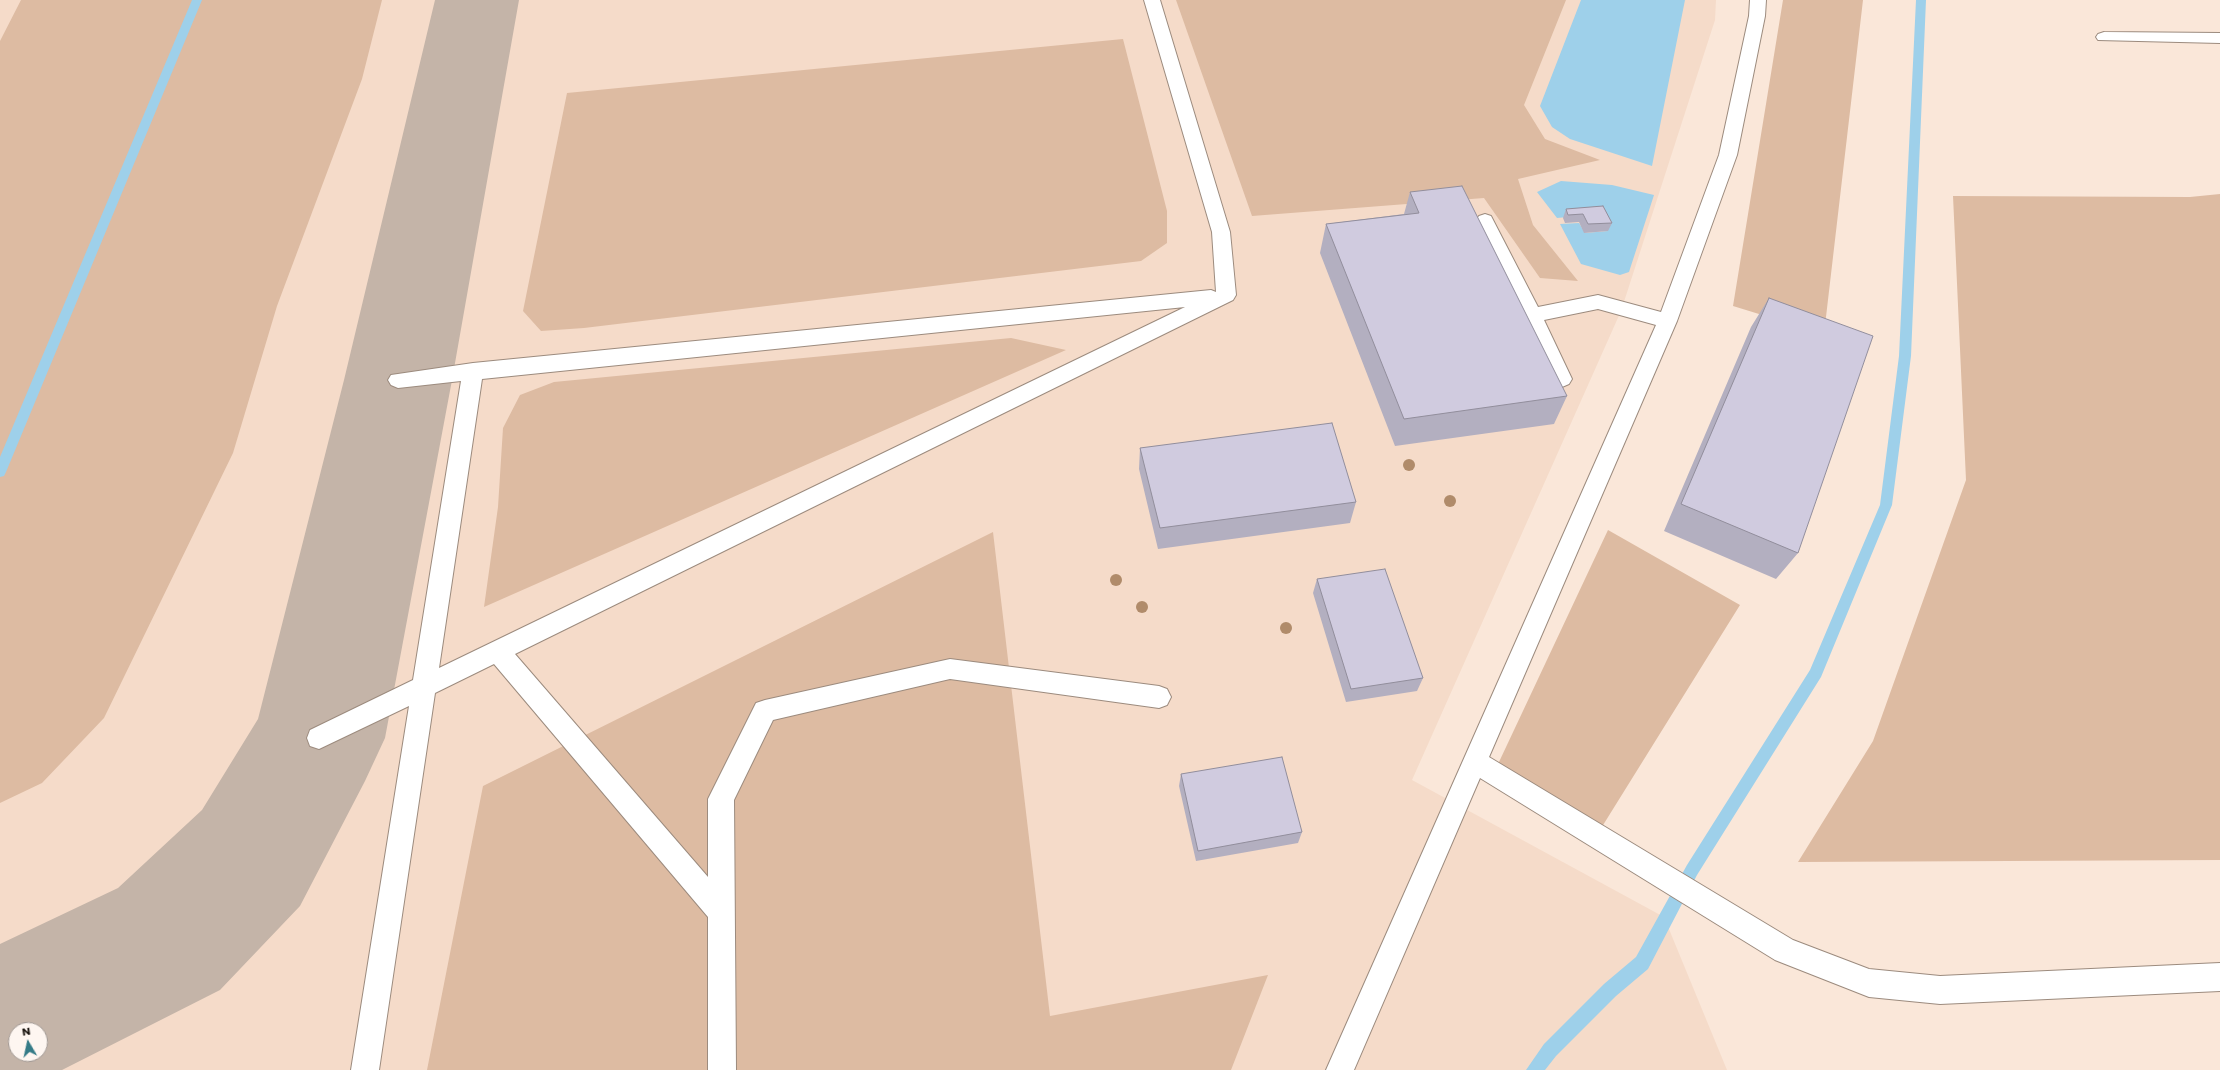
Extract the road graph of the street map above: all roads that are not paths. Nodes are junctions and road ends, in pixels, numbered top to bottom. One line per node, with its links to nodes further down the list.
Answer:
1 (1152, 0): 6 (street)
2 (1758, 0): 8 (street)
3 (2104, 37): 4 (street)
4 (2220, 38)
5 (1485, 220): 7 (street)
6 (1226, 295): 9 (street); 12 (street)
7 (1532, 314): 8 (street); 10 (street)
8 (1667, 321): 16 (street)
9 (473, 371): 11 (street); 13 (street)
10 (1562, 379)
11 (398, 380)
12 (498, 651): 13 (street); 17 (street)
13 (424, 688): 15 (street); 19 (street)
14 (1158, 697): 17 (street)
15 (319, 738)
16 (1474, 761): 18 (street); 21 (street)
17 (722, 913): 20 (street)
18 (2220, 977)
19 (365, 1070)
20 (722, 1070)
21 (1340, 1070)

